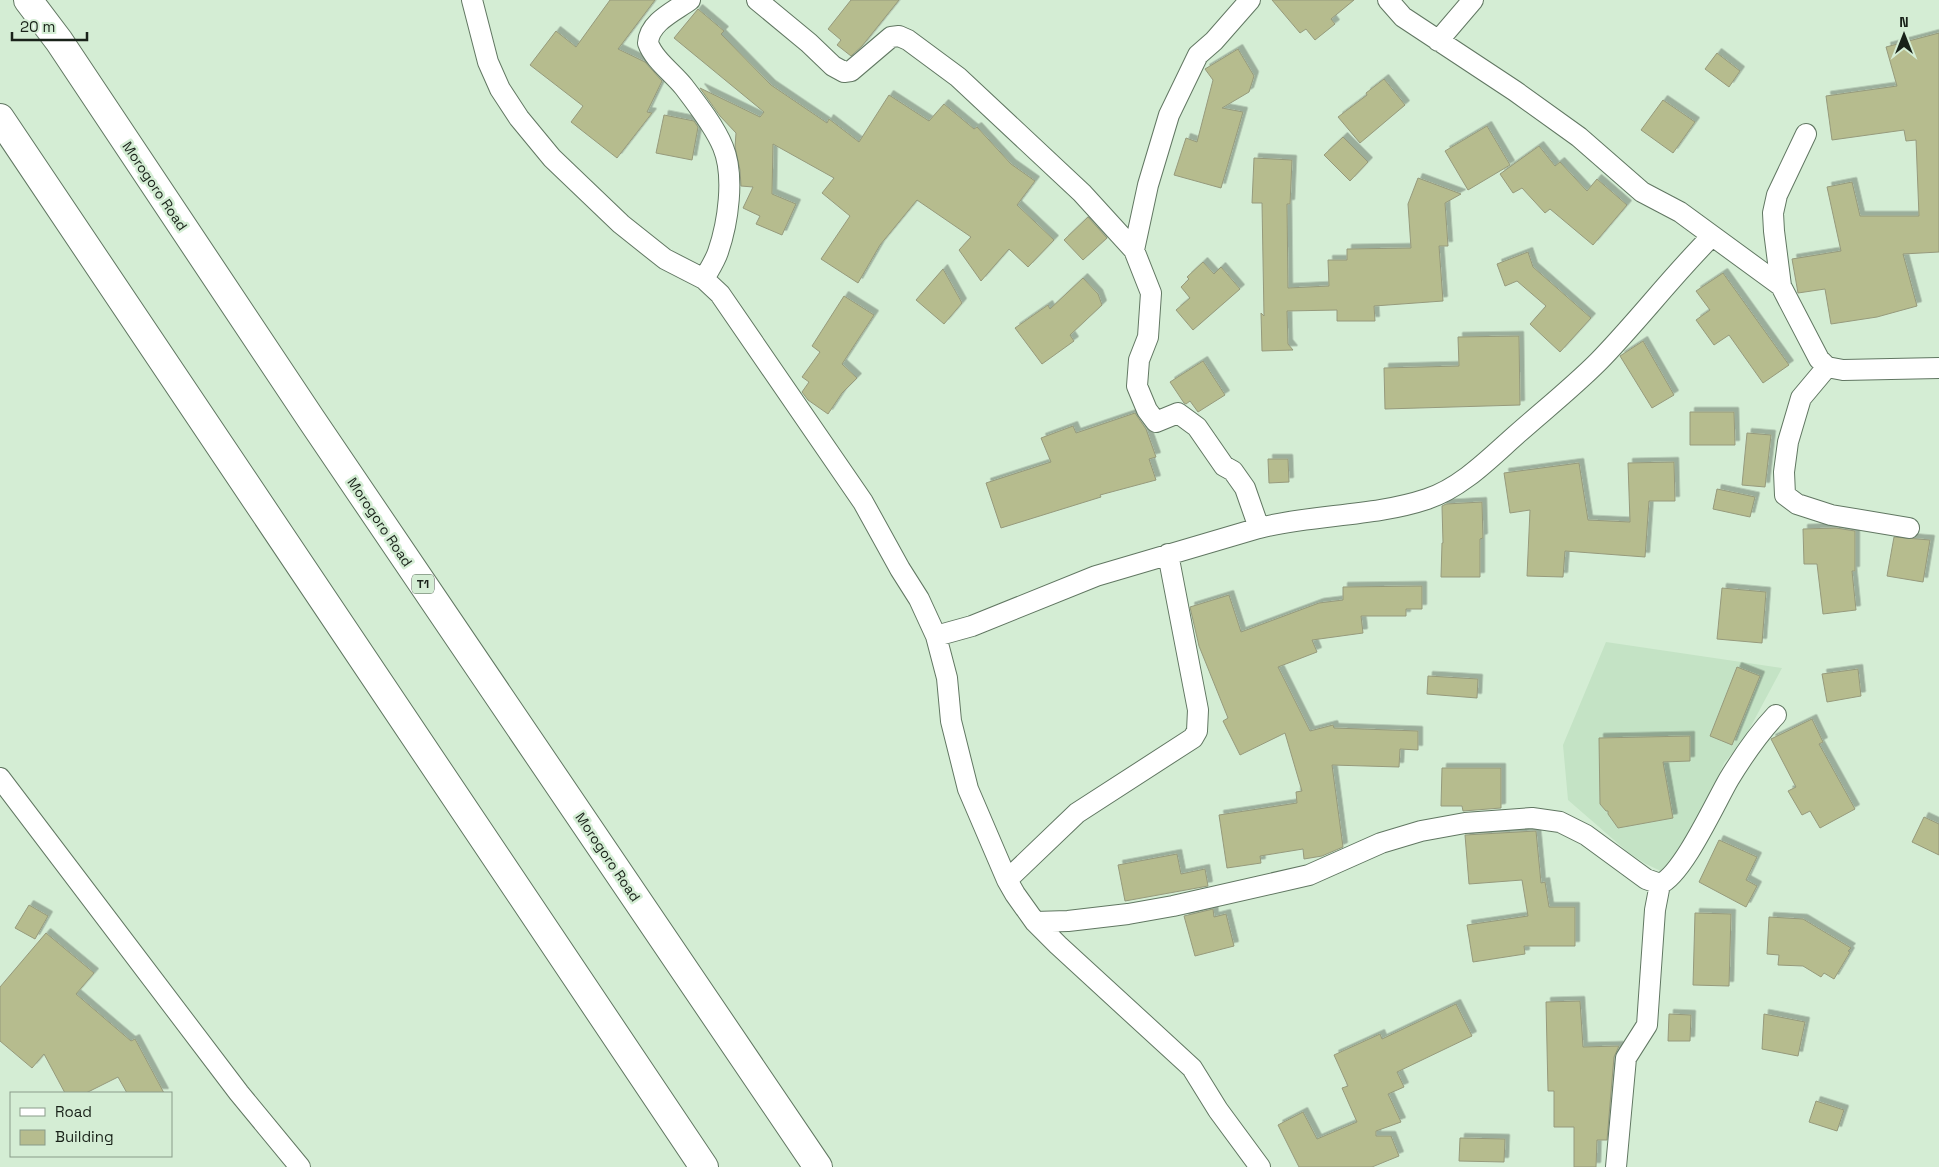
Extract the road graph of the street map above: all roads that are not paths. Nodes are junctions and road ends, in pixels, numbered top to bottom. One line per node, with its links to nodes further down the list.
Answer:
1 (28, 0): 28 (highway, Morogoro Road / T1)
2 (472, 0): 13 (street)
3 (690, 0): 13 (street)
4 (756, 0): 12 (street)
5 (1250, 0): 12 (street)
6 (1388, 0): 8 (street)
7 (1474, 0): 8 (street)
8 (1438, 41): 11 (street)
9 (0, 118): 27 (highway)
10 (1806, 134): 14 (street)
11 (1712, 236): 14 (street); 17 (street)
12 (1134, 250): 17 (street)
13 (704, 279): 20 (street)
14 (1780, 286): 15 (street)
15 (1827, 367): 16 (street); 18 (street)
16 (1939, 368)
17 (1259, 528): 19 (street)
18 (1908, 528)
19 (1168, 554): 20 (street); 23 (street)
20 (936, 636): 23 (street)
21 (1776, 715): 24 (street)
22 (0, 778): 26 (street)
23 (1007, 880): 25 (street)
24 (1660, 884): 25 (street); 30 (street)
25 (1035, 922): 29 (street)
26 (300, 1167)
27 (704, 1167)
28 (818, 1167)
29 (1260, 1167)
30 (1616, 1167)

